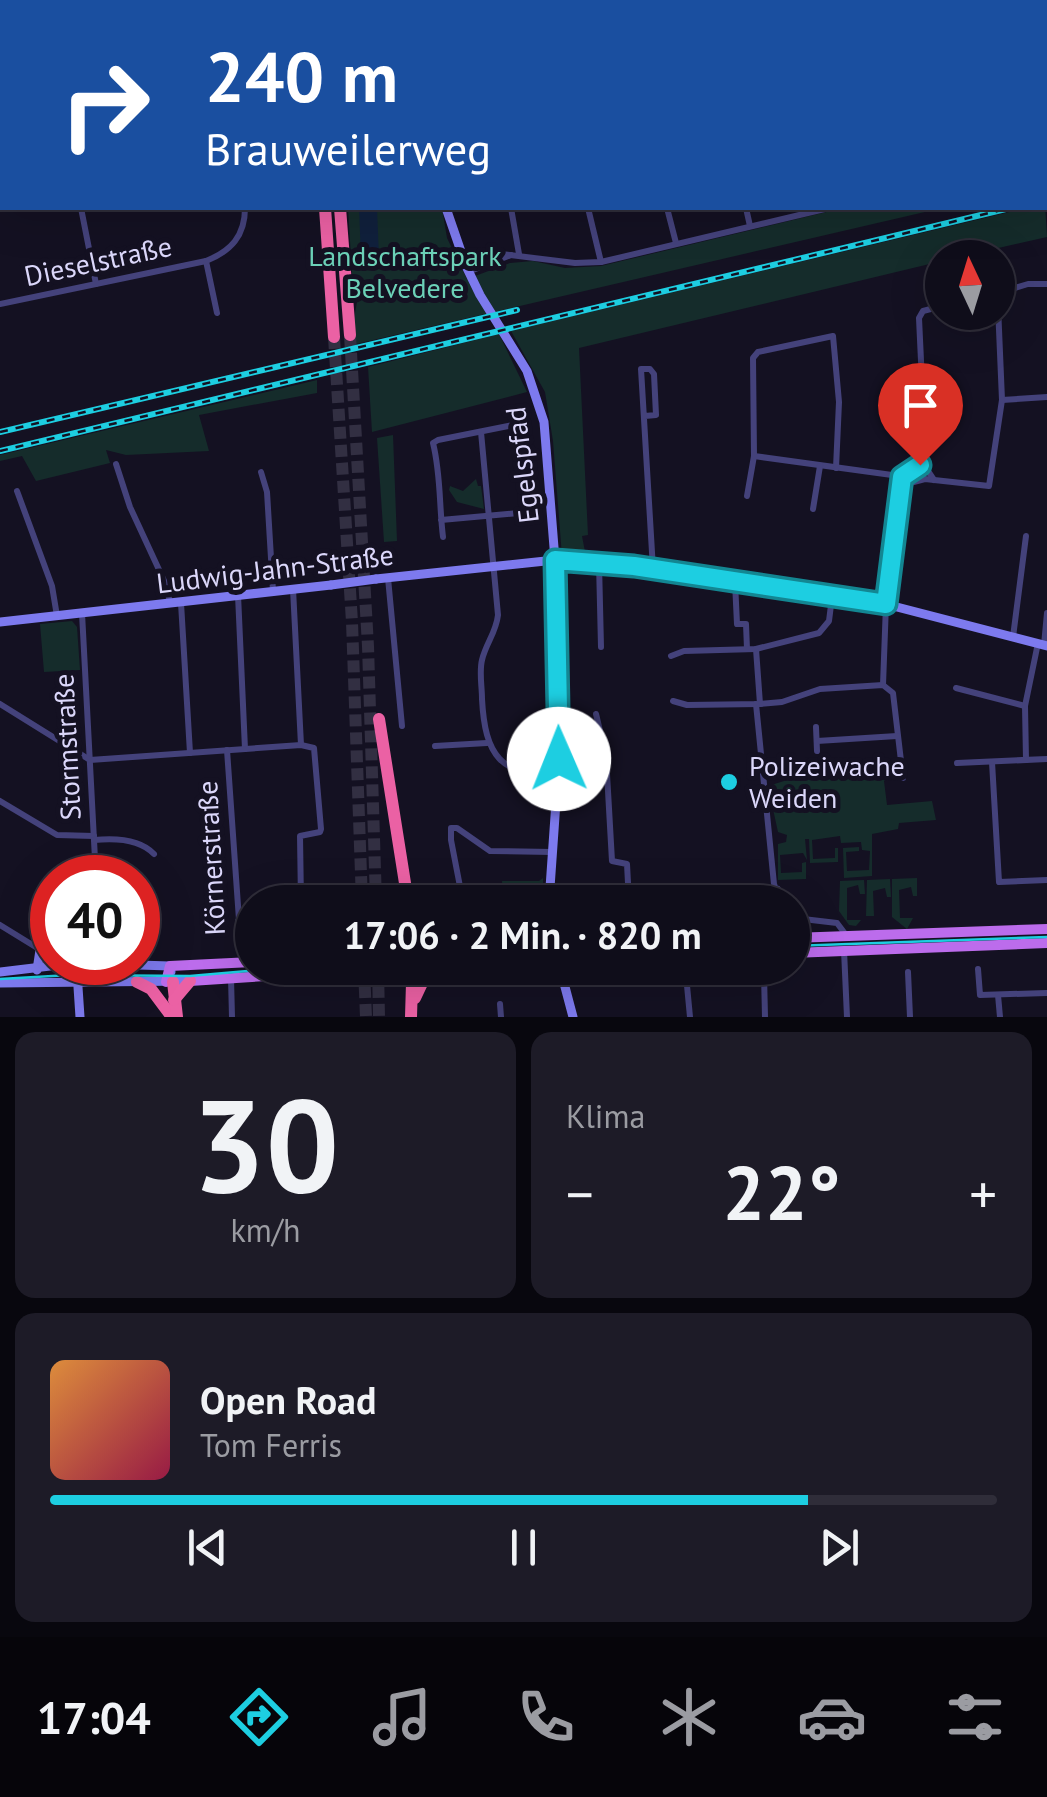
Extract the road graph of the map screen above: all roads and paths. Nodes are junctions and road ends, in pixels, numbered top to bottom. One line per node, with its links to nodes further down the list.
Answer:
1 (80, 210): 17 (street)
2 (245, 210): 14 (street, Dieselstraße)
3 (325, 210): 24 (highway)
4 (340, 210): 25 (highway)
5 (447, 210): 16 (street, Egelspfad)
6 (511, 210): 13 (street)
7 (588, 210): 15 (street)
8 (668, 210): 12 (street)
9 (746, 210): 11 (street)
10 (818, 210): 11 (street)
11 (750, 226): 12 (street)
12 (676, 243): 15 (street)
13 (516, 255): 15 (street); 16 (street)
14 (206, 261): 17 (street, Dieselstraße); 22 (street, Dieselstraße)
15 (601, 262)
16 (466, 267): 46 (street, Egelspfad)
17 (96, 284): 20 (street, Dieselstraße)
18 (1047, 284): 19 (street)
19 (1015, 288)
20 (0, 304)
21 (925, 312): 30 (street)
22 (218, 313)
23 (999, 330): 27 (street)
24 (334, 336)
25 (350, 336)
26 (1047, 397): 27 (street)
27 (1002, 400): 38 (street)
28 (645, 416): 28 (street); 49 (street)
29 (480, 432): 42 (street); 42 (street); 43 (street)
30 (925, 455): 34 (street); 37 (street)
31 (754, 456): 33 (street); 35 (street); 40 (street)
32 (116, 464): 56 (street)
33 (820, 466): 35 (street); 41 (street)
34 (926, 466): 37 (street); 38 (street)
35 (836, 468): 37 (street)
36 (261, 472): 53 (street)
37 (911, 477): 38 (street); 57 (street)
38 (935, 480)
39 (17, 491): 60 (street)
40 (747, 496)
41 (813, 509)
42 (488, 515): 43 (street); 48 (street)
43 (441, 520): 45 (street)
44 (1026, 536): 62 (street)
45 (443, 537)
46 (555, 560): 47 (street, Ludwig-Jahn-Straße); 48 (street, Ludwig-Jahn-Straße); 88 (street, Egelspfad)
47 (599, 563): 49 (street, Ludwig-Jahn-Straße); 64 (street)
48 (494, 566): 50 (street, Ludwig-Jahn-Straße); 79 (street)
49 (652, 570): 51 (street, Ludwig-Jahn-Straße)
50 (388, 578): 52 (street, Ludwig-Jahn-Straße, bridge); 75 (street)
51 (735, 582): 55 (street, Ludwig-Jahn-Straße); 65 (street)
52 (292, 589): 53 (street, Ludwig-Jahn-Straße); 80 (street)
53 (273, 591): 54 (street, Ludwig-Jahn-Straße)
54 (238, 595): 56 (street, Ludwig-Jahn-Straße); 82 (street)
55 (832, 596): 57 (street, Ludwig-Jahn-Straße); 65 (street)
56 (176, 603): 58 (street, Ludwig-Jahn-Straße); 85 (street)
57 (886, 604): 62 (street, Ludwig-Jahn-Straße); 67 (street)
58 (82, 613): 60 (street, Ludwig-Jahn-Straße); 89 (street, Stormstraße)
59 (1047, 613): 63 (street)
60 (57, 616): 61 (street, Ludwig-Jahn-Straße)
61 (0, 622)
62 (1013, 637): 63 (street, Ludwig-Jahn-Straße)
63 (1043, 645): 72 (street)
64 (601, 647)
65 (752, 649): 66 (street); 71 (street)
66 (670, 656)
67 (883, 685): 71 (street); 77 (street)
68 (956, 688): 72 (street)
69 (672, 701): 71 (street)
70 (0, 704): 89 (street)
71 (758, 704): 107 (street)
72 (1025, 706): 90 (street)
73 (596, 714): 86 (street)
74 (379, 719): 103 (highway)
75 (402, 726)
76 (816, 727): 78 (street)
77 (898, 736): 78 (street); 94 (street)
78 (817, 740): 84 (street)
79 (487, 743): 81 (street); 93 (street)
80 (301, 745): 82 (street); 102 (street)
81 (435, 746)
82 (245, 749): 83 (street)
83 (228, 750): 85 (street); 101 (street, Körnerstraße)
84 (817, 752)
85 (190, 753): 89 (street)
86 (606, 756): 88 (street); 106 (street)
87 (1047, 758): 90 (street)
88 (559, 759): 93 (street, Egelspfad)
89 (90, 760): 96 (street, Stormstraße)
90 (1026, 760): 91 (street)
91 (992, 762): 92 (street); 100 (street)
92 (957, 764)
93 (558, 777): 97 (street, Egelspfad)
94 (903, 778)
95 (0, 801): 96 (street)
96 (94, 838): 98 (street); 99 (street, Stormstraße)
97 (552, 852): 104 (street); 105 (street, Egelspfad)
98 (154, 854)
99 (95, 855)
100 (1047, 880)
101 (236, 885)
102 (301, 885)
103 (405, 885)
104 (459, 885)
105 (550, 885)
106 (628, 885)
107 (774, 885)
108 (810, 921): 112 (street)
109 (0, 924): 114 (street)
110 (1047, 928): 111 (main road)
111 (1015, 930): 112 (main road); 115 (main road)
112 (846, 936): 113 (main road)
113 (810, 937)
114 (30, 944)
115 (1011, 944): 116 (main road); 117 (main road)
116 (1047, 944)
117 (844, 950): 118 (main road); 152 (street)
118 (810, 952)
119 (235, 963): 121 (main road)
120 (160, 966): 121 (street)
121 (170, 966): 130 (main road)
122 (978, 968): 141 (street)
123 (30, 970): 124 (street)
124 (0, 972)
125 (908, 972): 153 (street)
126 (230, 977): 127 (main road); 128 (main road); 146 (street)
127 (235, 977)
128 (190, 981): 130 (street); 144 (highway)
129 (160, 982): 130 (street)
130 (169, 982): 144 (highway)
131 (30, 983): 132 (street)
132 (0, 984)
133 (78, 985): 145 (street)
134 (143, 985): 144 (highway)
135 (409, 985): 142 (highway)
136 (421, 985): 142 (highway)
137 (565, 985): 149 (street)
138 (687, 985): 150 (street)
139 (764, 985): 151 (street)
140 (1047, 994): 141 (street)
141 (998, 996): 154 (street)
142 (414, 1000): 147 (highway)
143 (500, 1004): 148 (street)
144 (172, 1010)
145 (80, 1017)
146 (232, 1017)
147 (412, 1017)
148 (501, 1017)
149 (573, 1017)
150 (690, 1017)
151 (765, 1017)
152 (847, 1017)
153 (910, 1017)
154 (1000, 1017)

